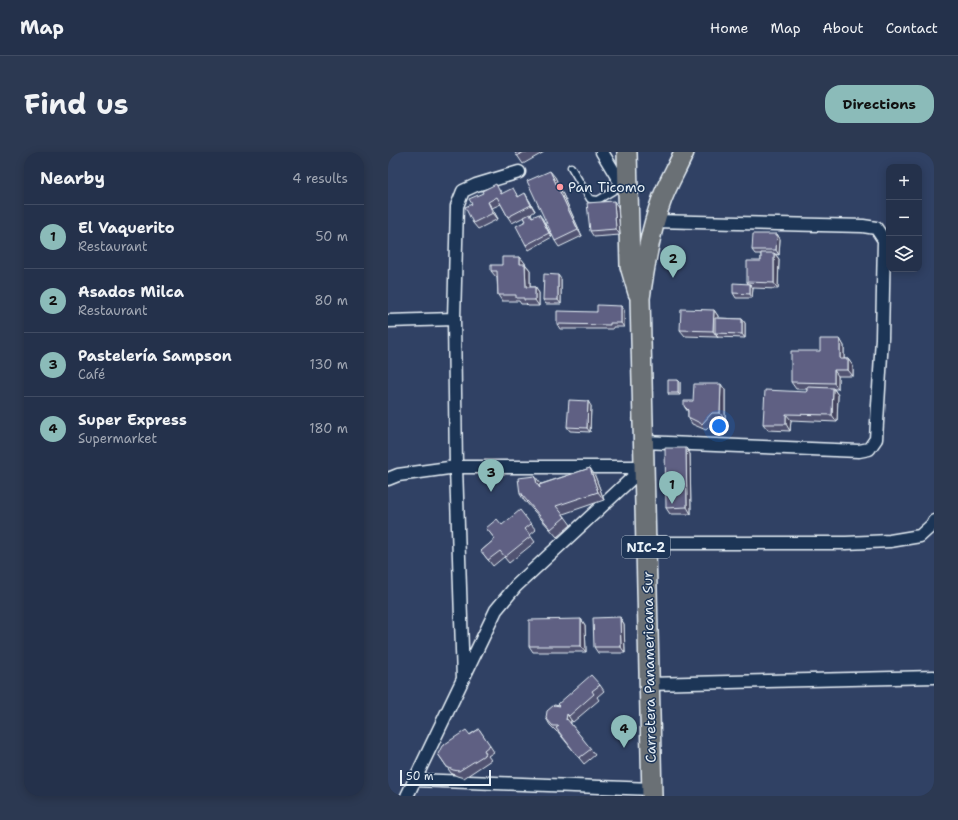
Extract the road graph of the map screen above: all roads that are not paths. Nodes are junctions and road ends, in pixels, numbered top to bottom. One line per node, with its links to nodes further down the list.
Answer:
1 (602, 152): 6 (street)
2 (627, 152): 6 (highway, Carretera Panamericana Sur / NIC-2)
3 (684, 152): 7 (highway, Carretera Panamericana Sur / NIC-2)
4 (571, 167): 6 (lane)
5 (519, 172): 11 (street)
6 (625, 191): 7 (highway); 9 (highway); 10 (highway, Carretera Panamericana Sur / NIC-2)
7 (662, 198): 8 (highway, Carretera Panamericana Sur / NIC-2)
8 (654, 221): 9 (highway, Carretera Panamericana Sur / NIC-2); 13 (street)
9 (646, 261): 10 (highway, Carretera Panamericana Sur / NIC-2)
10 (640, 298): 13 (highway, Carretera Panamericana Sur / NIC-2)
11 (454, 319): 12 (street); 14 (street)
12 (388, 321)
13 (644, 442): 15 (highway, Carretera Panamericana Sur / NIC-2)
14 (456, 467): 15 (street); 16 (street); 20 (street)
15 (644, 467): 18 (highway, Carretera Panamericana Sur / NIC-2); 20 (street)
16 (388, 479)
17 (934, 521): 18 (street)
18 (646, 543): 21 (highway, Carretera Panamericana Sur / NIC-2)
19 (934, 677): 21 (street)
20 (463, 679): 22 (street)
21 (648, 684): 23 (highway, Carretera Panamericana Sur / NIC-2)
22 (415, 780): 23 (street); 24 (street)
23 (652, 793)
24 (407, 796)

